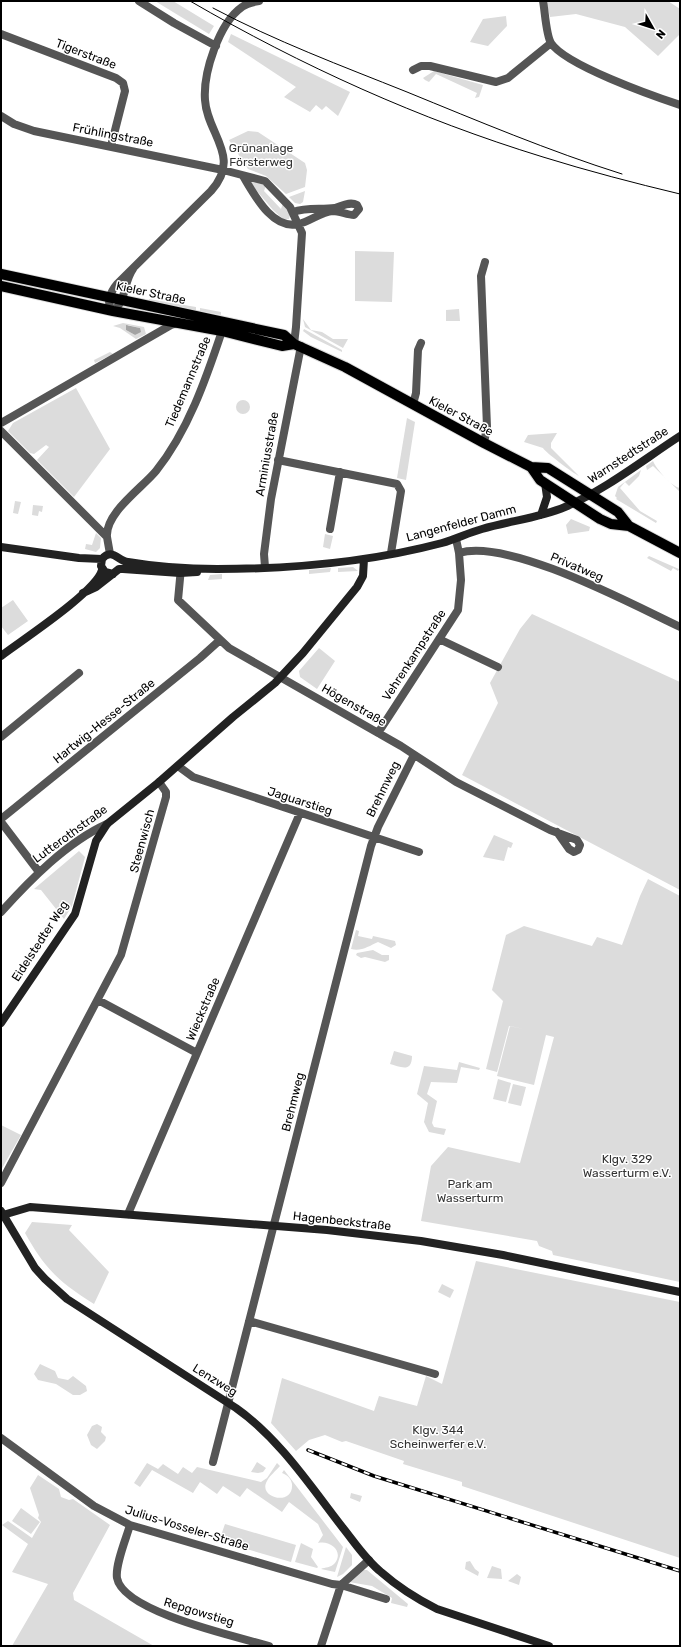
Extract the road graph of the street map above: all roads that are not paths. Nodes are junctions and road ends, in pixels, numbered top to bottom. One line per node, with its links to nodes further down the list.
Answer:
1 (139, 1): 6 (street)
2 (259, 1): 6 (street)
3 (543, 1): 5 (street)
4 (1, 34): 10 (street, Tigerstraße)
5 (550, 43): 7 (street); 8 (street)
6 (216, 46): 11 (street)
7 (413, 70)
8 (680, 105)
9 (1, 116): 10 (street, Frühlingstraße)
10 (111, 146): 11 (street, Frühlingstraße)
11 (223, 170): 12 (street, Frühlingstraße); 16 (street)
12 (243, 176): 13 (street, Frühlingstraße); 14 (street)
13 (293, 212): 14 (street, Frühlingstraße); 14 (street)
14 (298, 224): 27 (street, Arminiusstraße)
15 (485, 262): 32 (street)
16 (133, 269): 19 (street); 20 (street)
17 (1, 274): 19 (main road, Kieler Straße)
18 (1, 286): 21 (main road, Kieler Straße)
19 (110, 298): 20 (main road, Kieler Straße); 21 (street)
20 (123, 301): 21 (street); 27 (main road, Kieler Straße)
21 (113, 311): 22 (main road, Kieler Straße)
22 (148, 318): 23 (main road, Kieler Straße); 25 (street)
23 (179, 323): 24 (main road, Kieler Straße); 25 (street)
24 (222, 331): 27 (main road, Kieler Straße); 42 (street, Tiedemannstraße)
25 (150, 338): 29 (street)
26 (421, 343): 28 (street)
27 (297, 345): 28 (main road, Kieler Straße); 33 (street, Arminiusstraße)
28 (413, 404): 32 (main road, Kieler Straße)
29 (1, 423)
30 (1, 431): 42 (street)
31 (680, 436): 37 (street, Warnstedtstraße)
32 (484, 443): 34 (main road, Kieler Straße)
33 (278, 460): 35 (street); 52 (street, Arminiusstraße)
34 (531, 466): 36 (main road, Kieler Straße); 37 (main road, Kieler Straße)
35 (340, 472): 41 (street); 45 (street)
36 (545, 483): 38 (main road, Kieler Straße); 39 (street)
37 (589, 494): 38 (street, Langenfelder Damm); 40 (main road, Kieler Straße)
38 (575, 503): 39 (street, Langenfelder Damm); 40 (main road, Kieler Straße)
39 (541, 515): 43 (street, Langenfelder Damm)
40 (628, 526): 47 (main road, Kieler Straße)
41 (330, 529)
42 (107, 537): 48 (street)
43 (456, 539): 45 (street, Langenfelder Damm); 46 (street, Vehrenkampstraße)
44 (1, 547): 51 (street, Langenfelder Damm)
45 (391, 553): 49 (street, Langenfelder Damm)
46 (459, 553): 56 (street, Privatweg); 57 (street, Vehrenkampstraße)
47 (680, 553)
48 (110, 554): 50 (street, Langenfelder Damm); 51 (street)
49 (364, 559): 52 (street, Langenfelder Damm); 62 (street)
50 (120, 560): 53 (street, Langenfelder Damm); 54 (street)
51 (102, 565): 54 (street, Langenfelder Damm); 55 (street)
52 (265, 567): 53 (street, Langenfelder Damm)
53 (180, 570): 54 (street, Langenfelder Damm); 58 (street, Högenstraße)
54 (116, 572): 55 (street)
55 (83, 593): 59 (street)
56 (680, 626)
57 (439, 639): 60 (street); 63 (street, Vehrenkampstraße)
58 (220, 640): 62 (street, Högenstraße); 69 (street, Hartwig-Hesse-Straße)
59 (1, 656)
60 (498, 667)
61 (79, 673): 64 (street)
62 (280, 678): 63 (street, Högenstraße); 66 (street)
63 (378, 733): 65 (street, Högenstraße)
64 (1, 737)
65 (414, 755): 71 (street, Högenstraße); 72 (street, Brehmweg)
66 (178, 766): 67 (street); 68 (street, Jaguarstieg)
67 (159, 782): 70 (street, Lutterothstraße); 76 (street, Steenwisch)
68 (300, 813): 72 (street, Jaguarstieg); 78 (street, Wieckstraße)
69 (1, 821): 74 (street)
70 (107, 824): 74 (street, Lutterothstraße); 77 (street, Eidelstedter Weg)
71 (557, 832)
72 (373, 838): 73 (street, Jaguarstieg); 82 (street, Brehmweg)
73 (419, 852)
74 (38, 872): 75 (street, Lutterothstraße)
75 (1, 912)
76 (98, 1000): 78 (street); 79 (street, Steenwisch)
77 (1, 1023)
78 (197, 1053): 81 (street, Wieckstraße)
79 (1, 1183)
80 (2, 1213): 81 (street, Hagenbeckstraße); 86 (street, Lenzweg)
81 (128, 1214): 82 (street, Hagenbeckstraße)
82 (274, 1226): 83 (street, Hagenbeckstraße); 84 (street, Brehmweg)
83 (680, 1292)
84 (249, 1321): 85 (street); 86 (street, Brehmweg)
85 (435, 1374)
86 (228, 1403): 88 (street, Brehmweg); 90 (street, Lenzweg)
87 (1, 1438): 89 (street, Julius-Vosseler-Straße)
88 (213, 1462)
89 (130, 1525): 91 (street, Julius-Vosseler-Straße); 94 (street, Repgowstieg)
90 (369, 1560): 91 (street); 93 (street, Lenzweg)
91 (341, 1585): 92 (street, Julius-Vosseler-Straße); 95 (street)
92 (386, 1599)
93 (531, 1643): 96 (street)
94 (268, 1646)
95 (321, 1646)
96 (549, 1646)

